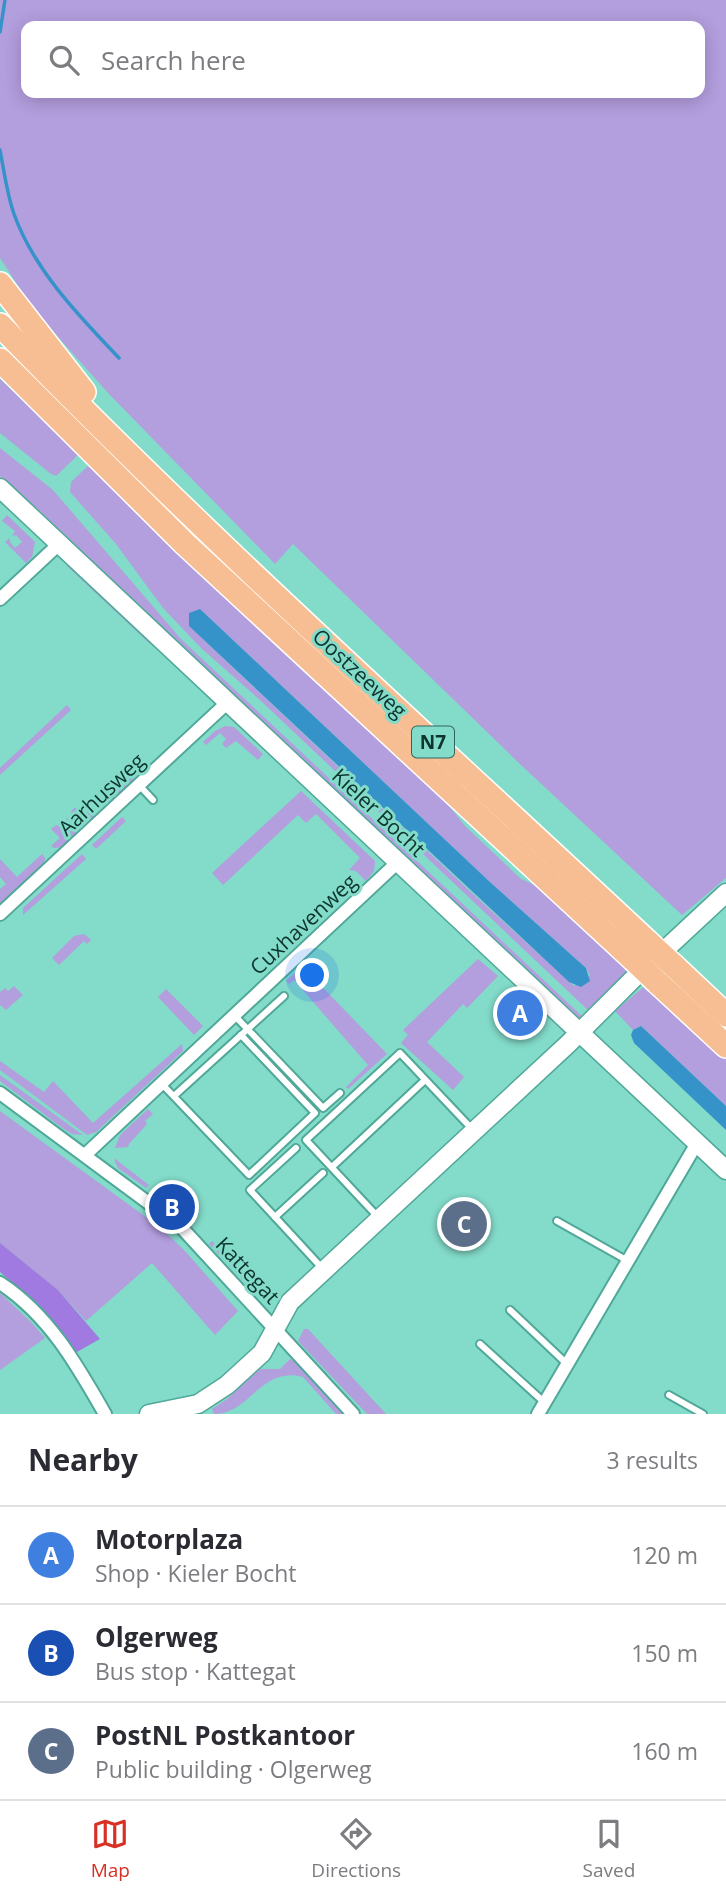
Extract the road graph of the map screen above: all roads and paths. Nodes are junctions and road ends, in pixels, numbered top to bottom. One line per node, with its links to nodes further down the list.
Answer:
1 (0, 284): 4 (highway, N7)
2 (0, 325): 4 (highway, Oostzeeweg / N7)
3 (0, 360): 14 (highway, Oostzeeweg / N7)
4 (132, 456): 14 (highway, Oostzeeweg / N7)
5 (0, 488): 6 (street, Kieler Bocht)
6 (59, 544): 7 (street); 8 (street, Kieler Bocht)
7 (0, 599)
8 (228, 702): 9 (street, Aarhusweg); 11 (street, Kieler Bocht)
9 (139, 785): 10 (lane); 13 (street, Aarhusweg)
10 (153, 800)
11 (399, 861): 16 (street, Cuxhavenweg); 19 (street, Kieler Bocht)
12 (726, 893): 14 (street)
13 (0, 914)
14 (653, 963): 17 (highway, Oostzeeweg / N7); 19 (street); 21 (highway, Oostzeeweg / N7)
15 (284, 996): 18 (lane, Cuxhavenweg)
16 (234, 1015): 18 (lane); 23 (street, Cuxhavenweg)
17 (726, 1015)
18 (247, 1029): 20 (lane, Cuxhavenweg); 25 (lane)
19 (580, 1031): 27 (street); 28 (street, Kieler Bocht)
20 (241, 1035): 26 (lane, Cuxhavenweg); 26 (lane)
21 (726, 1046)
22 (425, 1080): 27 (lane); 31 (lane); 31 (lane)
23 (162, 1083): 26 (lane); 30 (street, Cuxhavenweg)
24 (0, 1093): 30 (street, Kattegat)
25 (340, 1093)
26 (174, 1096)
27 (474, 1132): 35 (street)
28 (697, 1143): 32 (street, Kieler Bocht); 37 (street)
29 (296, 1148): 34 (lane)
30 (85, 1155): 41 (street, Kattegat)
31 (332, 1167): 35 (lane)
32 (726, 1170)
33 (323, 1173): 34 (lane)
34 (275, 1217): 38 (lane)
35 (380, 1219): 38 (street)
36 (556, 1221): 37 (lane)
37 (628, 1261): 43 (street)
38 (324, 1270): 41 (street)
39 (0, 1283): 46 (street)
40 (510, 1310): 43 (lane)
41 (276, 1327): 47 (street); 48 (street, Kattegat)
42 (480, 1344): 45 (lane)
43 (567, 1364): 45 (street)
44 (669, 1395): 49 (lane)
45 (541, 1409)
46 (105, 1414)
47 (149, 1414)
48 (353, 1414)
49 (703, 1414)

